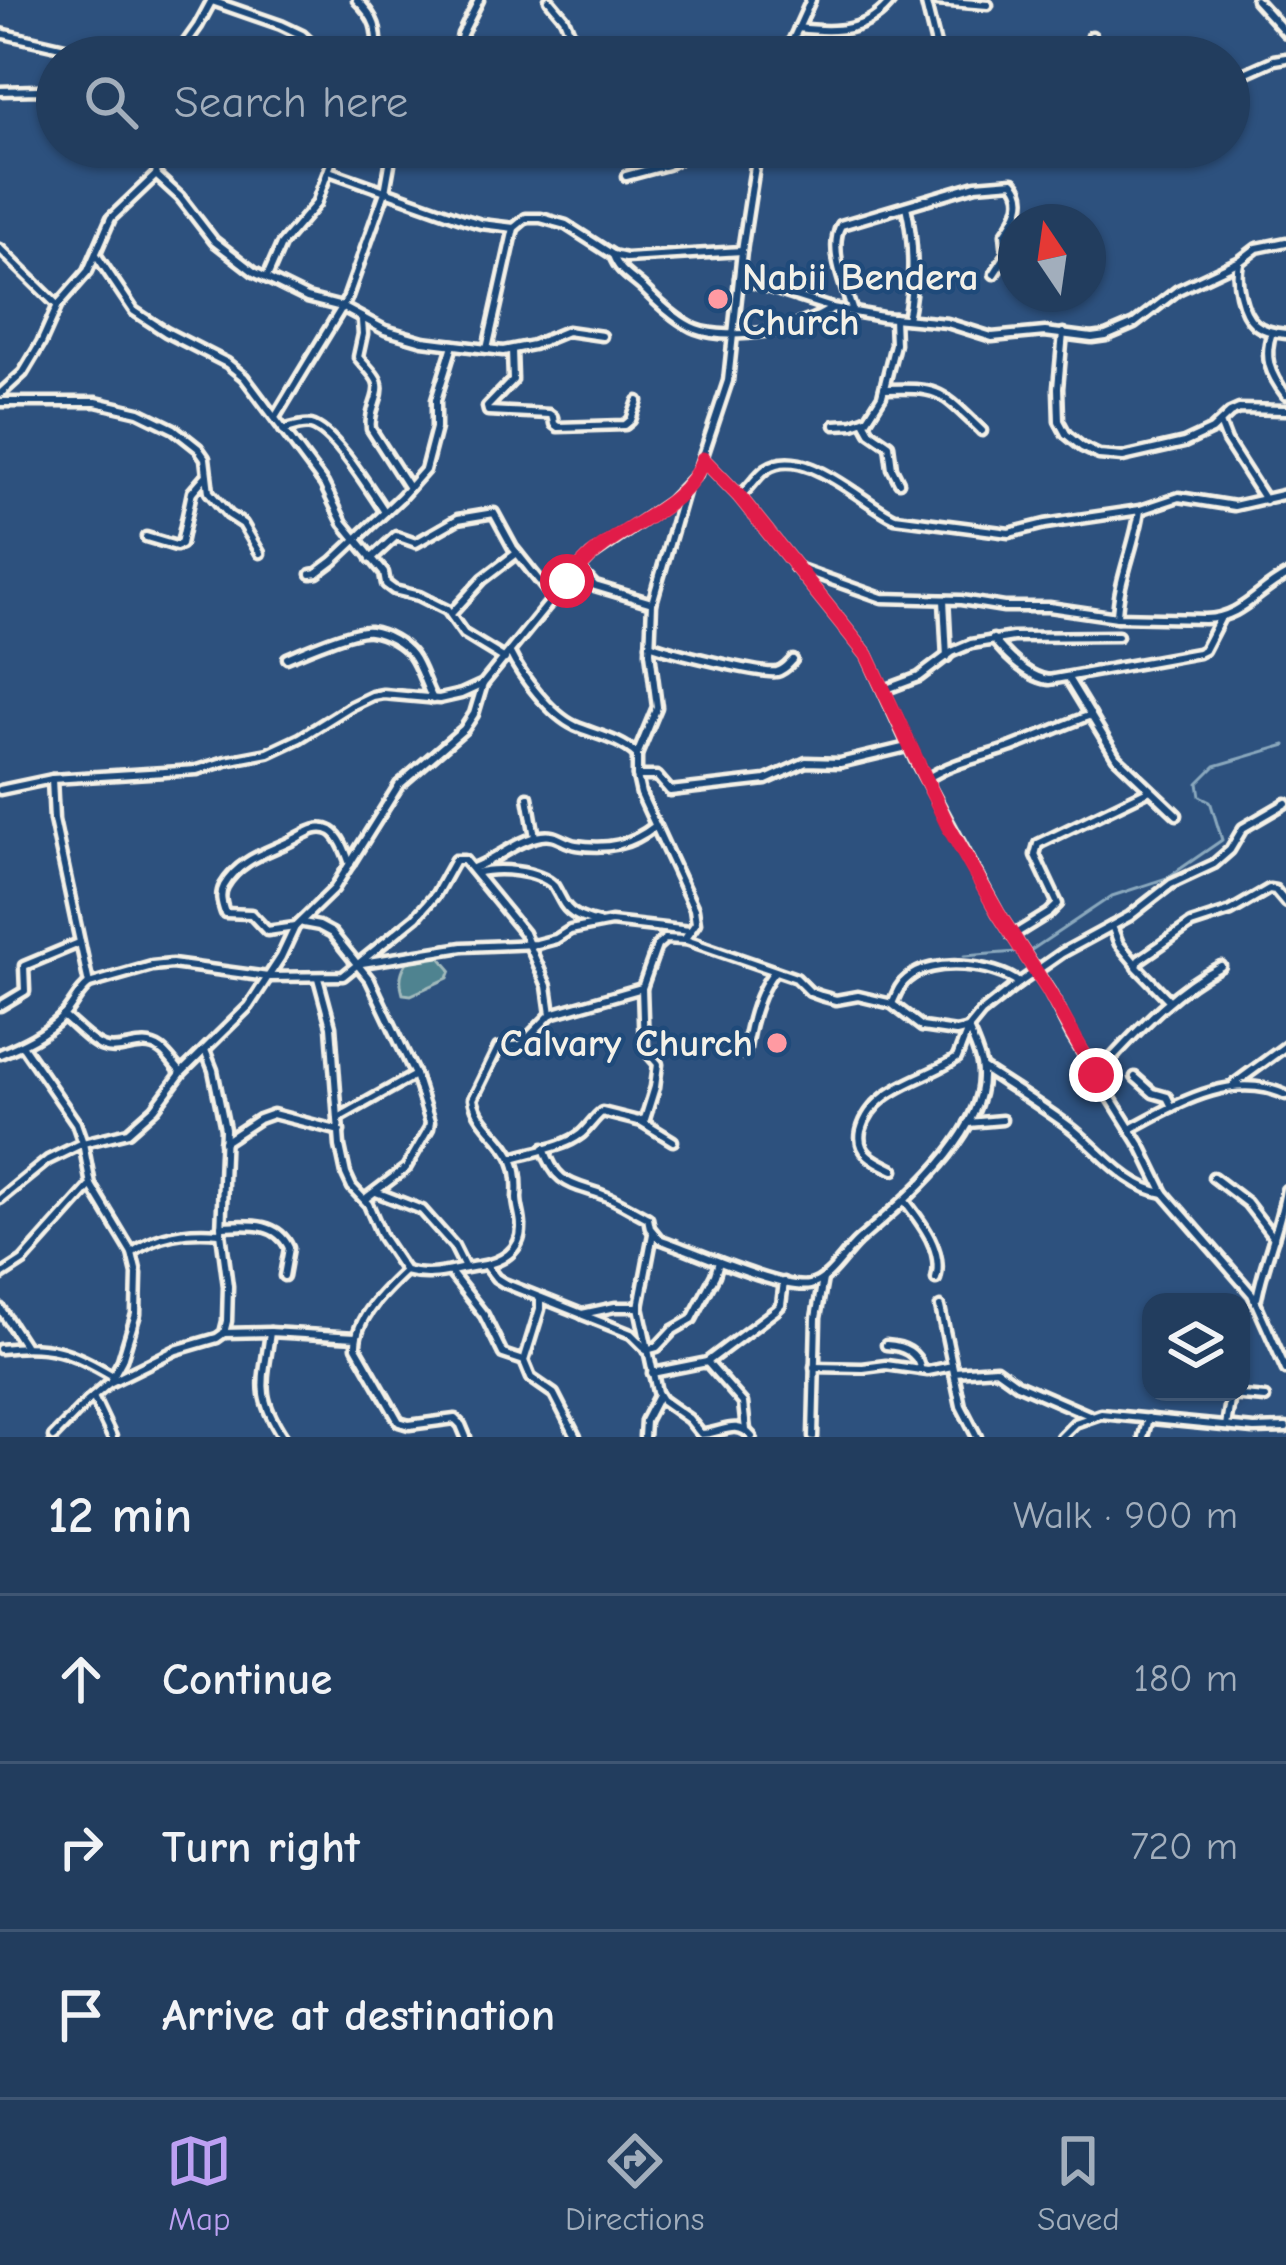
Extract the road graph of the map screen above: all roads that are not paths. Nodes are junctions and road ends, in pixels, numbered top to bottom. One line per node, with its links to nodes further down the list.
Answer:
1 (212, 0): 13 (street); 14 (street)
2 (357, 0): 15 (street)
3 (479, 0): 16 (street)
4 (811, 0): 10 (street)
5 (892, 0): 10 (street)
6 (924, 0): 9 (street); 19 (street)
7 (1256, 0): 12 (street)
8 (552, 1): 17 (street)
9 (988, 5)
10 (798, 28): 18 (street)
11 (0, 33): 20 (street)
12 (1286, 34)
13 (189, 36)
14 (303, 36)
15 (376, 36)
16 (462, 36)
17 (571, 36)
18 (794, 36)
19 (933, 36)
20 (36, 41)
21 (1286, 58): 22 (street)
22 (1250, 71)
23 (0, 91): 24 (street)
24 (36, 91)
25 (156, 168): 31 (street)
26 (330, 168): 30 (street)
27 (389, 168): 33 (street)
28 (656, 168): 32 (street)
29 (755, 168): 38 (street)
30 (329, 171): 33 (street); 43 (street)
31 (156, 175): 40 (street); 43 (street)
32 (626, 176)
33 (385, 192): 35 (street); 46 (street)
34 (906, 206): 42 (street); 48 (street); 51 (street)
35 (514, 228): 39 (street); 58 (street)
36 (1286, 242): 41 (street)
37 (0, 249): 45 (street)
38 (742, 251): 39 (street); 44 (street)
39 (614, 255): 53 (street)
40 (97, 256): 45 (street); 65 (street)
41 (1240, 261): 52 (street); 54 (street)
42 (994, 274)
43 (267, 277): 46 (street)
44 (739, 278): 47 (street); 53 (street)
45 (58, 305): 62 (street)
46 (342, 308): 50 (street); 65 (street)
47 (832, 308): 48 (street); 53 (street)
48 (853, 312): 49 (street)
49 (894, 318): 51 (street); 60 (street)
50 (362, 319): 57 (street); 74 (street)
51 (907, 319): 54 (street)
52 (1272, 332): 55 (street); 61 (street)
53 (734, 333): 71 (street)
54 (1063, 333): 67 (street)
55 (1286, 334)
56 (602, 336): 59 (street)
57 (453, 345): 58 (street); 74 (street)
58 (487, 349): 59 (street)
59 (512, 350): 63 (street)
60 (884, 388): 66 (street); 70 (street)
61 (1286, 394)
62 (0, 398): 72 (street)
63 (638, 401)
64 (1286, 410): 67 (street)
65 (276, 417): 69 (street)
66 (866, 418): 68 (street); 73 (street)
67 (1220, 423): 78 (street)
68 (835, 425)
69 (283, 430): 80 (street); 82 (street)
70 (982, 431)
71 (703, 459): 75 (street); 77 (street)
72 (208, 475): 81 (street); 83 (street)
73 (898, 482)
74 (410, 488): 80 (street)
75 (685, 488): 87 (street); 92 (street)
76 (1286, 494): 78 (street)
77 (739, 496): 79 (street); 86 (street)
78 (1265, 500): 79 (street)
79 (1140, 510): 94 (street)
80 (385, 512): 82 (street)
81 (146, 537)
82 (356, 539): 85 (street); 88 (street)
83 (260, 553)
84 (517, 553): 85 (street); 90 (street); 93 (street)
85 (371, 559): 93 (street)
86 (793, 566): 91 (street); 105 (street)
87 (579, 568): 90 (street); 92 (street)
88 (311, 574)
89 (1286, 576): 95 (street)
90 (554, 598): 99 (street)
91 (944, 600): 94 (street); 100 (street)
92 (652, 603): 98 (street)
93 (451, 614): 99 (street)
94 (1118, 616): 95 (street)
95 (1220, 619): 103 (street)
96 (1118, 636): 97 (street)
97 (993, 639): 100 (street); 103 (street)
98 (650, 644): 102 (street); 109 (street)
99 (507, 656): 104 (street); 109 (street)
100 (947, 657): 105 (street)
101 (287, 658): 106 (street)
102 (793, 660)
103 (1068, 677): 107 (street)
104 (482, 685): 106 (street); 120 (street)
105 (884, 690): 108 (street)
106 (433, 698): 111 (street)
107 (1091, 715): 112 (street); 114 (street)
108 (908, 746): 110 (street); 112 (street)
109 (638, 755): 110 (street)
110 (637, 776): 118 (street)
111 (52, 779): 113 (street); 129 (street)
112 (926, 780): 127 (street)
113 (0, 790)
114 (1150, 790): 117 (street); 127 (street)
115 (528, 797): 119 (street)
116 (1286, 803): 125 (street)
117 (1177, 815)
118 (655, 826): 119 (street); 126 (street)
119 (535, 837): 121 (street)
120 (351, 864): 124 (street); 124 (street)
121 (474, 870): 123 (street); 130 (street); 131 (street)
122 (1286, 903): 132 (street)
123 (602, 924): 126 (street); 130 (street)
124 (298, 926): 131 (street); 136 (street)
125 (1112, 926): 132 (street); 134 (street)
126 (692, 931): 128 (street)
127 (1012, 935): 134 (street)
128 (684, 940): 135 (street); 140 (street)
129 (79, 943): 139 (street); 143 (street)
130 (530, 944): 131 (street); 144 (street)
131 (358, 963): 137 (street); 154 (street)
132 (1136, 965): 141 (street)
133 (1221, 966): 141 (street)
134 (1037, 972): 138 (street); 155 (street)
135 (774, 973): 142 (street); 151 (street)
136 (268, 977): 137 (street); 139 (street); 149 (street)
137 (318, 978): 160 (street)
138 (1019, 983): 142 (street); 146 (street)
139 (89, 984): 145 (street)
140 (642, 988): 144 (street); 162 (street)
141 (1169, 1000): 155 (street)
142 (892, 1004): 146 (street)
143 (0, 1006)
144 (550, 1014): 170 (street)
145 (63, 1016): 147 (street); 153 (street)
146 (968, 1029): 152 (street); 171 (street)
147 (22, 1045): 150 (street); 168 (street)
148 (1286, 1046): 157 (street)
149 (205, 1050): 153 (street); 166 (street)
150 (0, 1054)
151 (745, 1054)
152 (982, 1068): 163 (street); 176 (street)
153 (182, 1072): 168 (street)
154 (415, 1075): 160 (street); 175 (street)
155 (1096, 1075): 164 (street)
156 (1135, 1077): 159 (street)
157 (1232, 1086): 158 (street); 159 (street)
158 (1286, 1095)
159 (1172, 1107): 164 (street)
160 (338, 1118): 165 (street)
161 (1002, 1120): 163 (street)
162 (642, 1121): 167 (street); 169 (street)
163 (968, 1123): 179 (street)
164 (1130, 1129): 176 (street)
165 (340, 1131): 166 (street); 178 (street)
166 (224, 1142): 180 (street)
167 (673, 1142)
168 (83, 1143): 173 (street); 177 (street)
169 (544, 1148): 170 (street); 181 (street)
170 (512, 1158): 185 (street)
171 (894, 1170)
172 (1213, 1177): 182 (street)
173 (91, 1185): 183 (street); 189 (street)
174 (1286, 1190): 182 (street)
175 (374, 1191): 178 (street); 186 (street)
176 (1164, 1193): 195 (street)
177 (0, 1199)
178 (365, 1199): 187 (street)
179 (905, 1201): 191 (street); 192 (street)
180 (221, 1229): 183 (street); 190 (street); 201 (street)
181 (653, 1234): 184 (street); 196 (street)
182 (1274, 1238): 195 (street)
183 (132, 1253): 214 (street)
184 (718, 1262): 193 (street); 206 (street)
185 (486, 1265): 186 (street); 194 (street)
186 (465, 1268): 188 (street)
187 (405, 1271): 188 (street); 202 (street)
188 (451, 1273): 207 (street)
189 (0, 1276)
190 (284, 1276)
191 (823, 1279): 193 (street); 209 (street)
192 (936, 1279)
193 (784, 1282): 208 (street)
194 (540, 1298): 199 (street); 207 (street)
195 (1256, 1302): 212 (street)
196 (639, 1307): 199 (street); 206 (street)
197 (940, 1307): 210 (street)
198 (0, 1308): 204 (street)
199 (582, 1315): 206 (street)
200 (270, 1332): 201 (street); 202 (street); 225 (street)
201 (224, 1333): 214 (street)
202 (356, 1337): 228 (street)
203 (886, 1345): 211 (street)
204 (26, 1347): 205 (street); 214 (street)
205 (0, 1348)
206 (646, 1350): 213 (street)
207 (524, 1361): 229 (street)
208 (707, 1362): 213 (street); 223 (street)
209 (814, 1367): 211 (street); 231 (street)
210 (953, 1369): 211 (street); 218 (street); 232 (street)
211 (921, 1370)
212 (1286, 1370)
213 (652, 1373): 215 (street)
214 (111, 1379): 216 (street)
215 (658, 1395): 224 (street); 230 (street)
216 (92, 1396): 226 (street); 227 (street)
217 (1265, 1398): 220 (street)
218 (1091, 1416): 219 (street); 233 (street)
219 (1148, 1418): 220 (street); 234 (street)
220 (1226, 1426): 222 (street)
221 (1286, 1428): 222 (street)
222 (1252, 1433)
223 (749, 1434): 224 (street)
224 (702, 1435)
225 (282, 1436)
226 (52, 1437)
227 (112, 1437)
228 (466, 1437)
229 (576, 1437)
230 (644, 1437)
231 (813, 1437)
232 (977, 1437)
233 (1061, 1437)
234 (1143, 1437)

